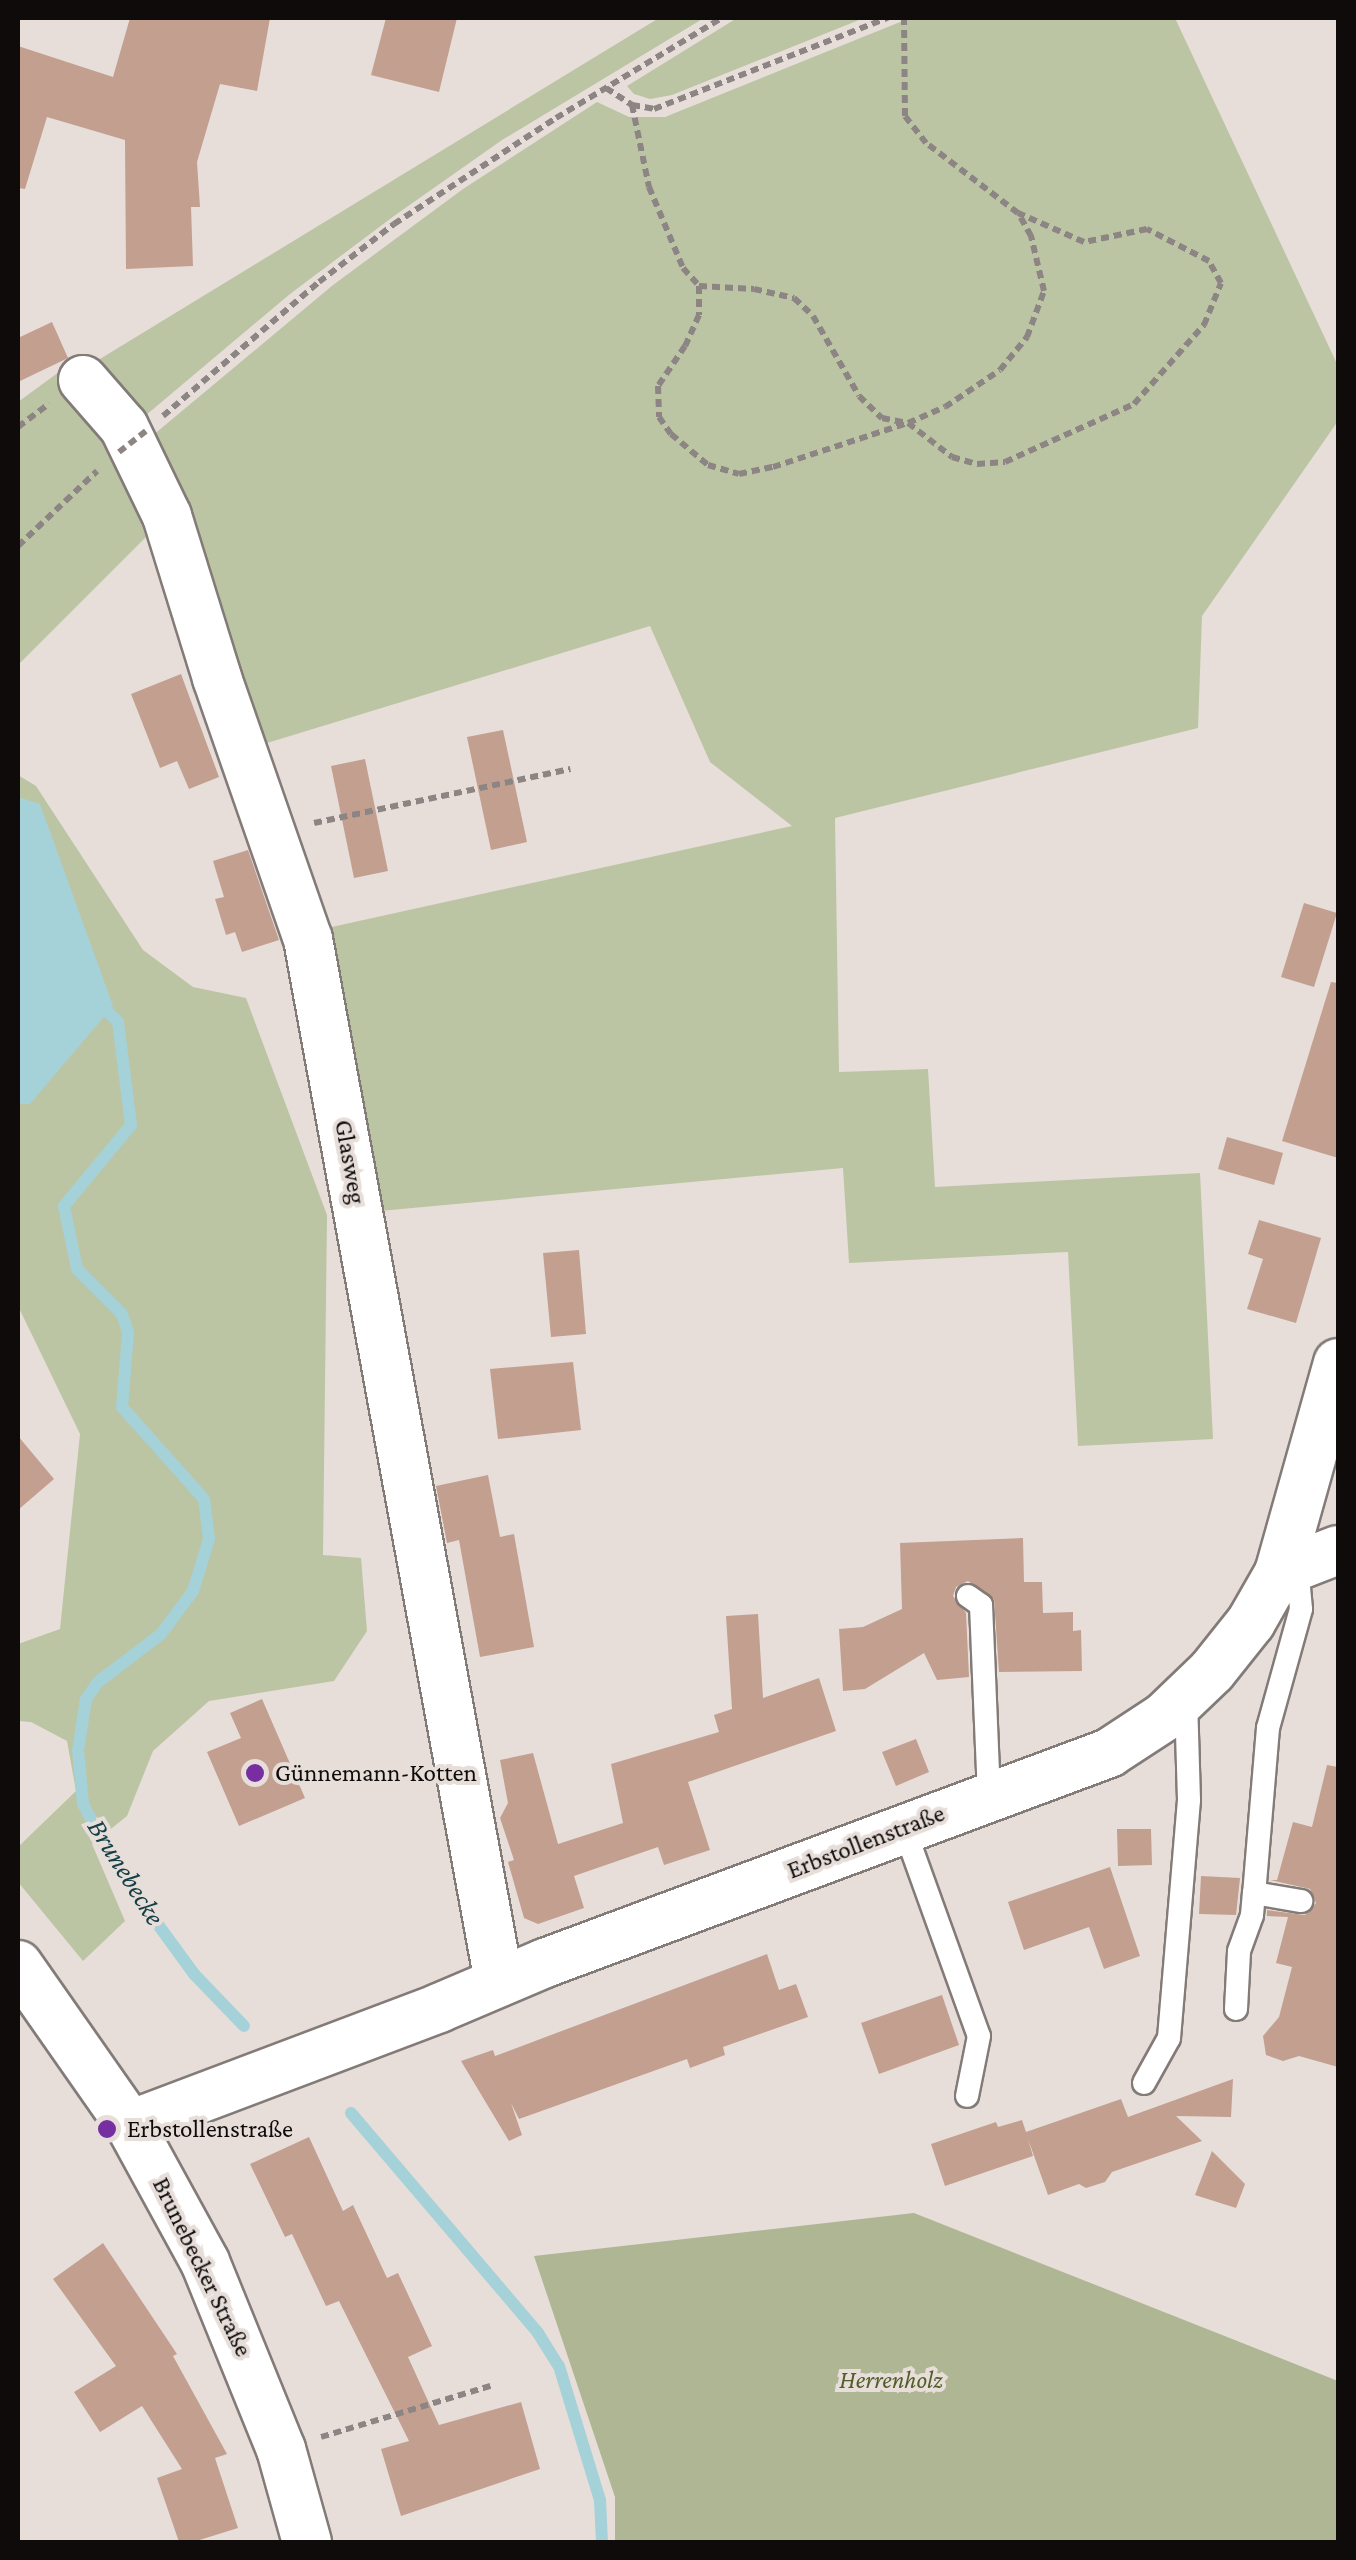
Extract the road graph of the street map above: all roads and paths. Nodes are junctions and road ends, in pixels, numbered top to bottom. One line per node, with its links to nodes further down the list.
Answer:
1 (722, 18): 4 (path)
2 (888, 18): 5 (path)
3 (904, 18): 6 (path)
4 (606, 88): 5 (path); 10 (path, bridge)
5 (632, 105): 7 (path)
6 (1018, 212): 9 (path); 9 (path)
7 (699, 286): 9 (path); 9 (path)
8 (84, 380): 14 (street, Glasweg)
9 (908, 423)
10 (119, 452)
11 (88, 478): 12 (path)
12 (18, 546)
13 (570, 768): 14 (path)
14 (274, 831): 24 (street, Glasweg)
15 (1338, 1363): 16 (street, Erbstollenstraße)
16 (1305, 1563): 18 (street, Erbstollenstraße); 21 (lane)
17 (968, 1596): 19 (lane)
18 (1186, 1696): 19 (street, Erbstollenstraße); 26 (lane)
19 (989, 1796): 20 (street, Erbstollenstraße)
20 (904, 1828): 24 (street, Erbstollenstraße); 27 (lane)
21 (1254, 1893): 22 (lane); 25 (lane)
22 (1301, 1901)
23 (18, 1965): 28 (street, Brunebecker Straße)
24 (499, 1982): 28 (street, Erbstollenstraße)
25 (1236, 2009)
26 (1144, 2083)
27 (967, 2096)
28 (130, 2125): 30 (street, Brunebecker Straße)
29 (490, 2386): 30 (path)
30 (281, 2448): 31 (street, Brunebecker Straße)
31 (307, 2542)

